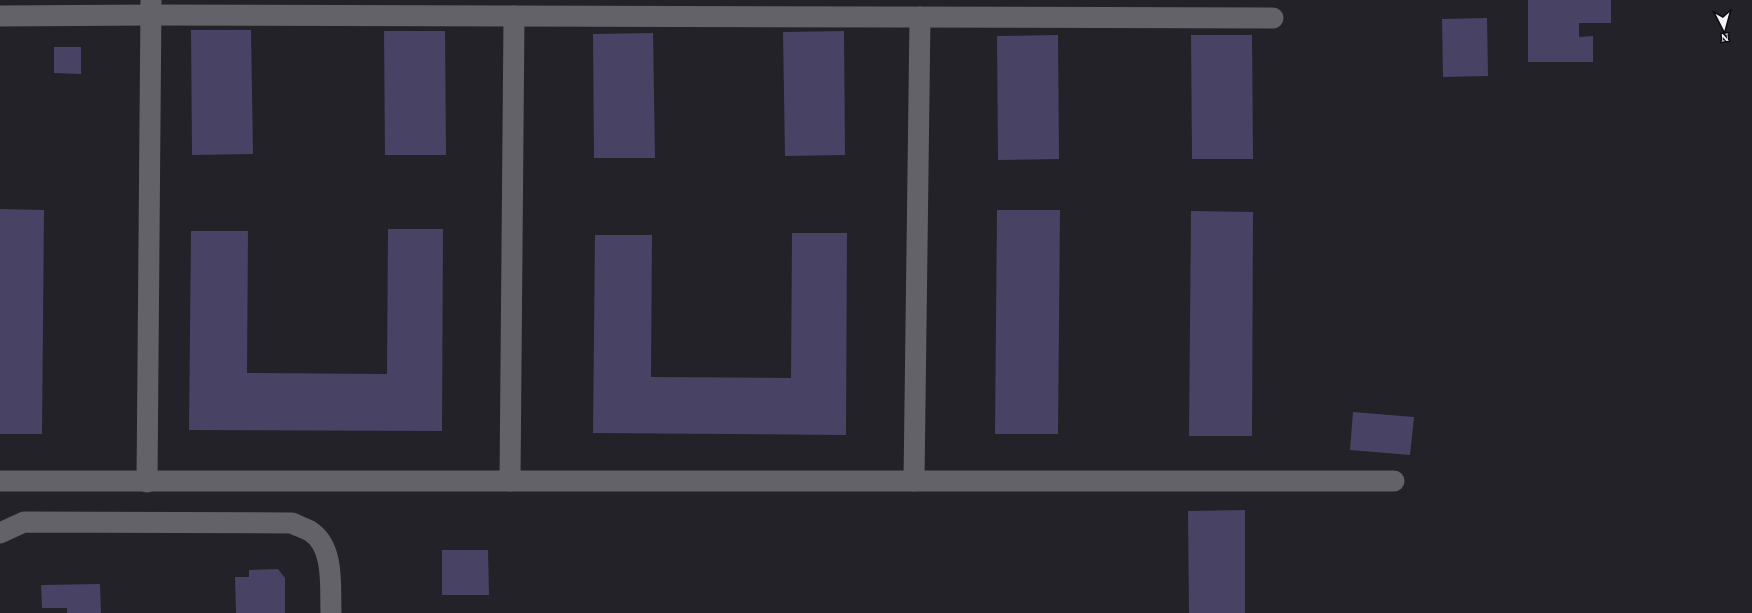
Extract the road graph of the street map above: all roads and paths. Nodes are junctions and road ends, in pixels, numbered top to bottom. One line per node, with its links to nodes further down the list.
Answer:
1 (151, 7): 2 (street); 3 (street); 10 (street)
2 (0, 16)
3 (514, 16): 4 (street); 7 (street)
4 (920, 17): 5 (street); 8 (street)
5 (1273, 18)
6 (0, 481): 10 (street)
7 (510, 481): 8 (street); 10 (street)
8 (914, 481): 9 (street)
9 (1394, 481)
10 (146, 482)
11 (0, 533): 12 (street)
12 (331, 613)

